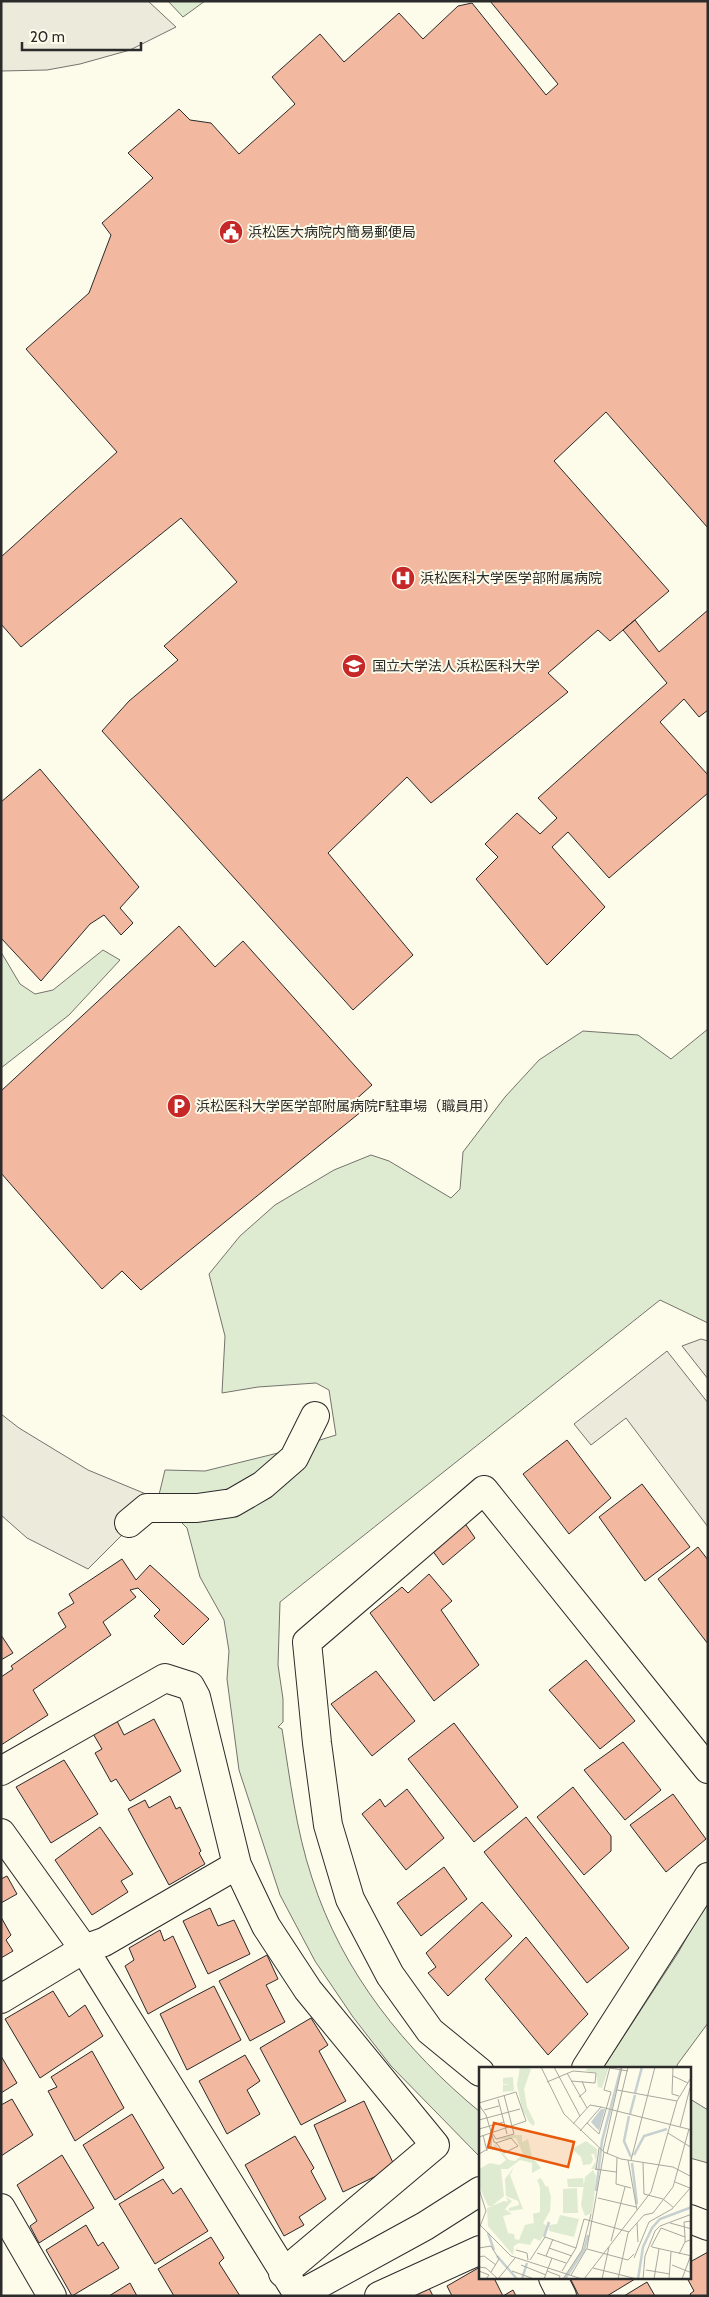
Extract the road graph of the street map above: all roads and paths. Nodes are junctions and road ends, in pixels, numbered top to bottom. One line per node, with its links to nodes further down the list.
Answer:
1 (315, 1416): 2 (street)
2 (129, 1523)
3 (708, 1769): 11 (street)
4 (1, 1771): 6 (street)
5 (1, 1833): 8 (street)
6 (237, 1865): 8 (street); 17 (street)
7 (708, 1877): 10 (street)
8 (84, 1949): 9 (street); 17 (street)
9 (1, 2000)
10 (587, 2067)
11 (479, 2071)
12 (479, 2192): 19 (street)
13 (1, 2208): 20 (street)
14 (692, 2220): 15 (street)
15 (708, 2226)
16 (479, 2250): 21 (street)
17 (283, 2273): 19 (street)
18 (553, 2280): 22 (street)
19 (298, 2295)
20 (52, 2296)
21 (379, 2296)
22 (562, 2296)

